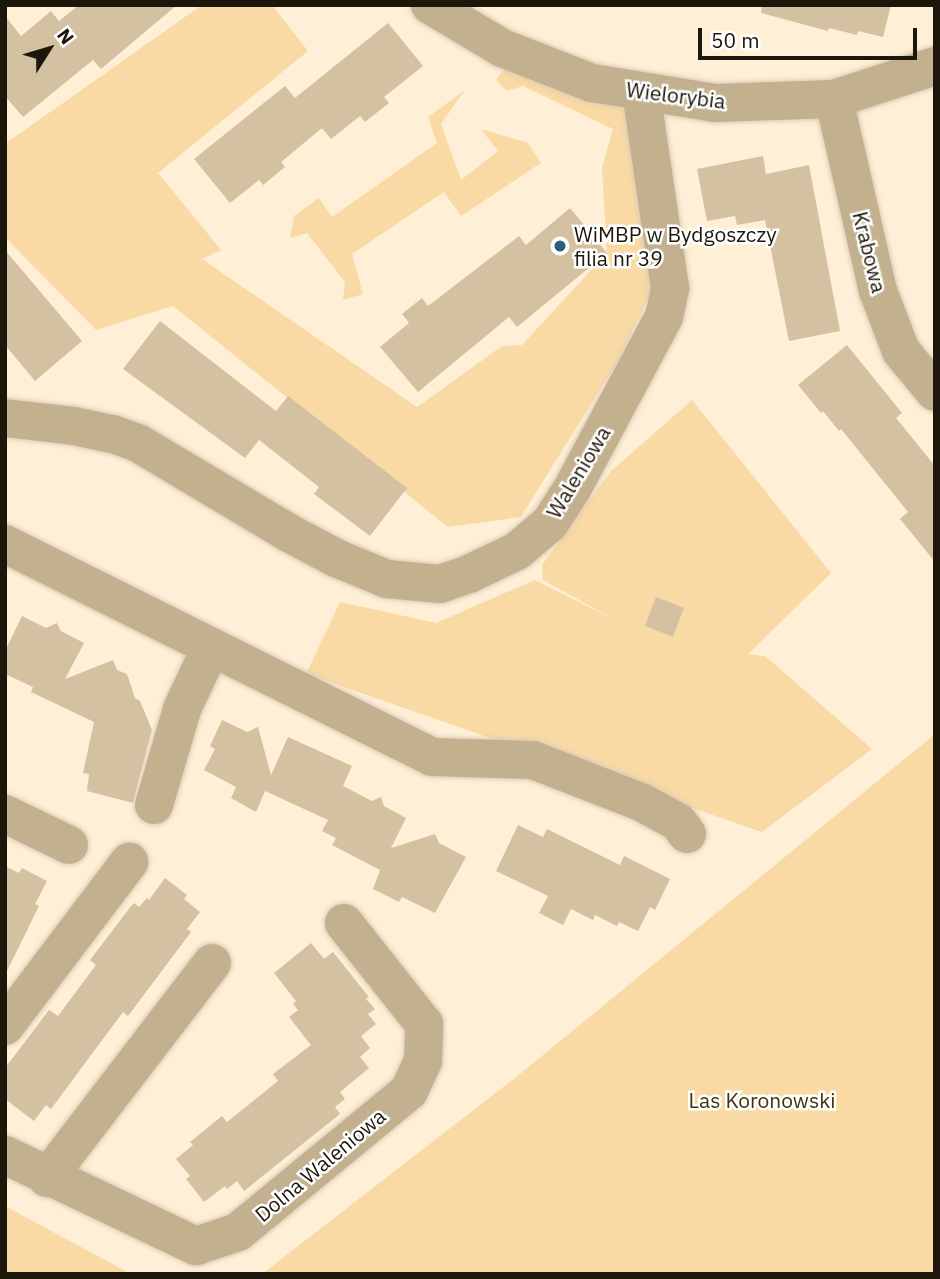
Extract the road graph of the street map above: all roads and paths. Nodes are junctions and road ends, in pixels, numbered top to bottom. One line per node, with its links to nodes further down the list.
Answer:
1 (430, 5): 3 (street, Wielorybia)
2 (935, 66): 4 (street, Wielorybia)
3 (640, 92): 4 (street, Wielorybia); 6 (street, Waleniowa)
4 (834, 99): 5 (street, Krabowa)
5 (935, 392)
6 (5, 418)
7 (5, 544): 8 (street)
8 (211, 647): 9 (street); 11 (street)
9 (154, 805)
10 (5, 814): 12 (street)
11 (687, 834)
12 (69, 845)
13 (129, 863): 16 (street)
14 (344, 923): 18 (street, Dolna Waleniowa)
15 (212, 963): 18 (street)
16 (5, 1026)
17 (5, 1155): 18 (street, Dolna Waleniowa)
18 (47, 1178)

